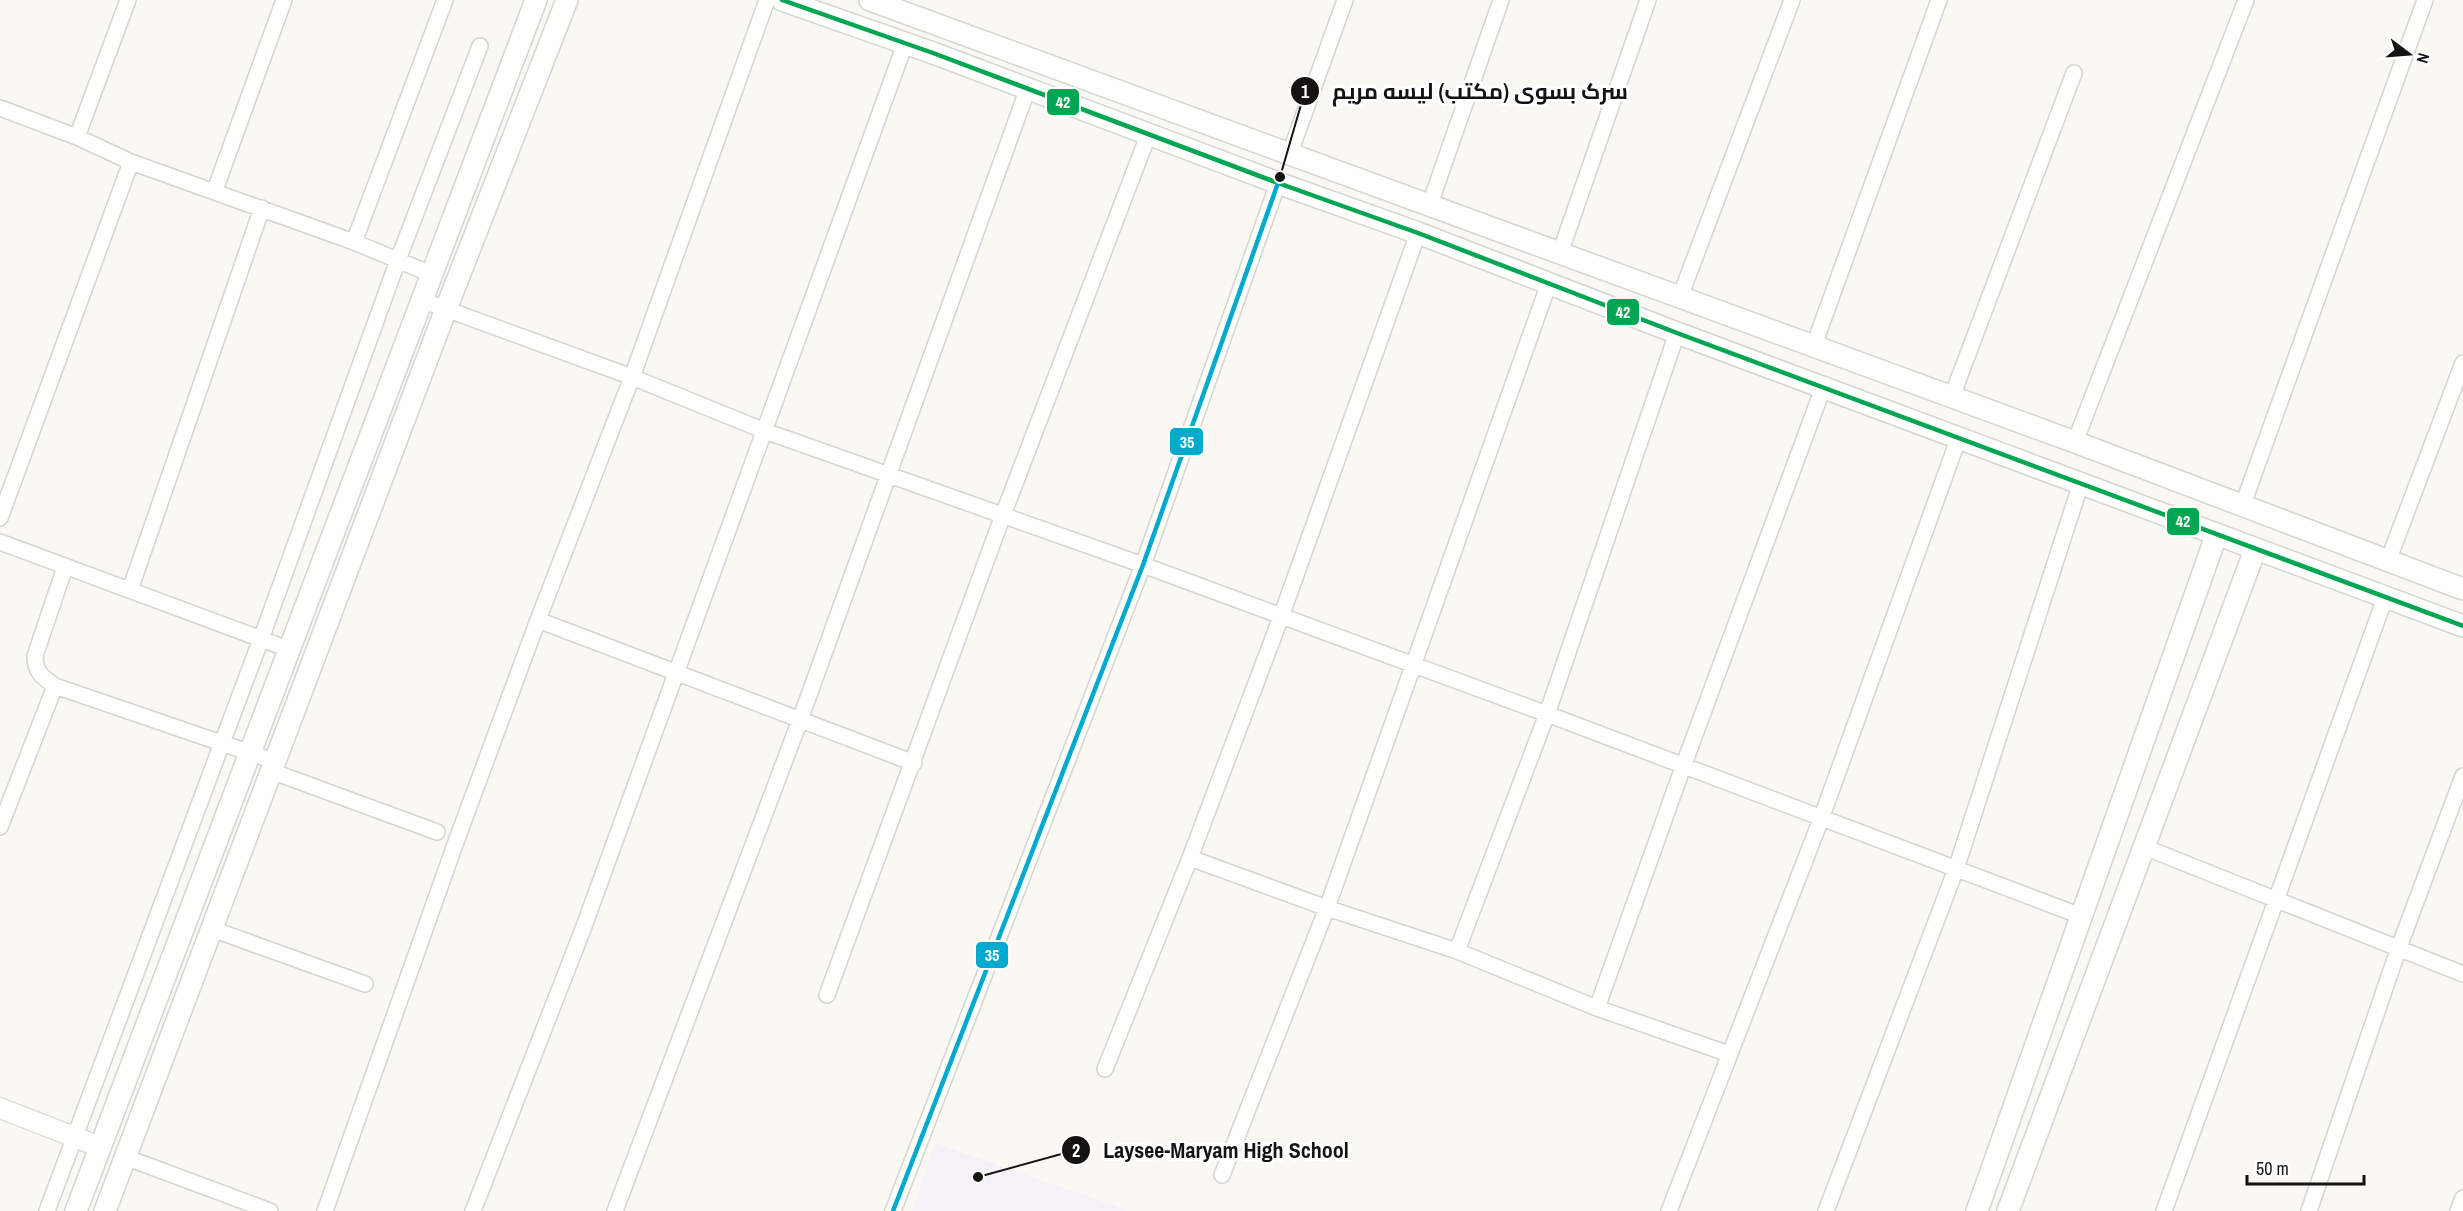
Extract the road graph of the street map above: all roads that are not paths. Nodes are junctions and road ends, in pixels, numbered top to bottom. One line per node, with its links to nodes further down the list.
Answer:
1 (128, 0): 23 (street)
2 (284, 0): 29 (street)
3 (445, 0): 34 (street)
4 (536, 0): 37 (main road)
5 (567, 0): 41 (main road)
6 (767, 0): 45 (street)
7 (782, 0): 16 (main road)
8 (870, 0): 22 (main road)
9 (1345, 0): 24 (street)
10 (1501, 0): 31 (street)
11 (1648, 0): 35 (street)
12 (1792, 0): 39 (street)
13 (1940, 0): 43 (street)
14 (2246, 0): 50 (street)
15 (2425, 0): 53 (street)
16 (906, 44): 19 (main road); 48 (street)
17 (480, 46): 36 (street)
18 (2074, 73): 47 (street)
19 (1028, 88): 21 (main road); 51 (street)
20 (0, 108): 23 (street)
21 (1149, 133): 26 (main road); 54 (street)
22 (1244, 136): 24 (main road); 26 (main road)
23 (76, 137): 25 (street)
24 (1290, 153): 27 (main road)
25 (131, 162): 29 (street); 55 (street)
26 (1232, 166): 28 (main road)
27 (1330, 168): 30 (main road); 31 (main road)
28 (1278, 183): 30 (main road); 60 (street)
29 (215, 190): 32 (street)
30 (1318, 198): 33 (main road)
31 (1430, 204): 35 (main road)
32 (262, 208): 34 (street); 63 (street)
33 (1418, 233): 38 (main road); 65 (street)
34 (354, 242): 36 (street)
35 (1560, 253): 39 (main road)
36 (398, 260): 37 (street); 68 (street)
37 (430, 274): 40 (main road)
38 (1549, 283): 42 (main road); 70 (street)
39 (1680, 297): 43 (main road)
40 (420, 300): 41 (street); 69 (main road)
41 (446, 309): 45 (street); 78 (main road)
42 (1677, 333): 46 (main road); 73 (street)
43 (1813, 348): 47 (main road)
44 (2463, 363): 59 (street)
45 (632, 377): 48 (street); 66 (street)
46 (1823, 388): 49 (main road); 79 (street)
47 (1951, 399): 50 (main road)
48 (765, 430): 51 (street); 71 (street)
49 (1959, 437): 52 (main road); 81 (street)
50 (2075, 442): 53 (main road)
51 (889, 474): 54 (street); 74 (street)
52 (2081, 483): 56 (main road); 86 (street)
53 (2242, 507): 59 (main road)
54 (1003, 515): 60 (street); 77 (street)
55 (0, 518)
56 (2216, 536): 58 (main road); 89 (main road)
57 (0, 542): 61 (street)
58 (2255, 550): 64 (main road); 84 (main road)
59 (2388, 561): 62 (main road)
60 (1143, 565): 65 (street); 116 (street)
61 (65, 567): 63 (street); 72 (street)
62 (2463, 589)
63 (130, 590): 68 (street)
64 (2385, 597): 67 (main road); 87 (street)
65 (1281, 616): 70 (street); 85 (street)
66 (538, 620): 71 (street); 113 (street)
67 (2463, 626)
68 (261, 639): 69 (street); 75 (street)
69 (288, 649): 76 (main road)
70 (1412, 666): 73 (street); 88 (street)
71 (675, 674): 74 (street); 114 (street)
72 (55, 686): 75 (street); 82 (street)
73 (1547, 714): 79 (street); 92 (street)
74 (800, 720): 77 (street); 115 (street)
75 (222, 742): 76 (street); 104 (street)
76 (249, 752): 78 (street); 93 (main road)
77 (914, 763): 97 (street)
78 (272, 766): 83 (street); 90 (main road)
79 (1683, 767): 81 (street); 98 (street)
80 (2463, 776): 91 (street)
81 (1821, 819): 86 (street); 101 (street)
82 (0, 827)
83 (437, 832)
84 (2144, 848): 87 (street); 120 (main road)
85 (1190, 858): 88 (street); 102 (street)
86 (1956, 869): 89 (street); 118 (street)
87 (2276, 900): 91 (street); 121 (street)
88 (1327, 908): 92 (street); 107 (street)
89 (2081, 915): 119 (main road)
90 (212, 929): 95 (main road); 96 (street)
91 (2398, 950): 94 (street); 122 (street)
92 (1457, 951): 98 (street)
93 (167, 971): 95 (main road); 99 (main road)
94 (2463, 974)
95 (192, 981): 100 (main road)
96 (365, 984)
97 (827, 995)
98 (1597, 1008): 101 (street)
99 (140, 1040): 100 (main road); 105 (main road)
100 (166, 1048): 106 (main road)
101 (1729, 1054): 117 (street)
102 (1105, 1069)
103 (0, 1108): 104 (street)
104 (75, 1137): 105 (street); 109 (street)
105 (100, 1147): 110 (main road)
106 (125, 1157): 111 (main road); 112 (street)
107 (1222, 1175)
108 (2463, 1198): 123 (street)
109 (47, 1211)
110 (76, 1211)
111 (105, 1211)
112 (270, 1211)
113 (325, 1211)
114 (473, 1211)
115 (615, 1211)
116 (893, 1211)
117 (1669, 1211)
118 (1826, 1211)
119 (1977, 1211)
120 (2008, 1211)
121 (2164, 1211)
122 (2309, 1211)
123 (2458, 1211)

